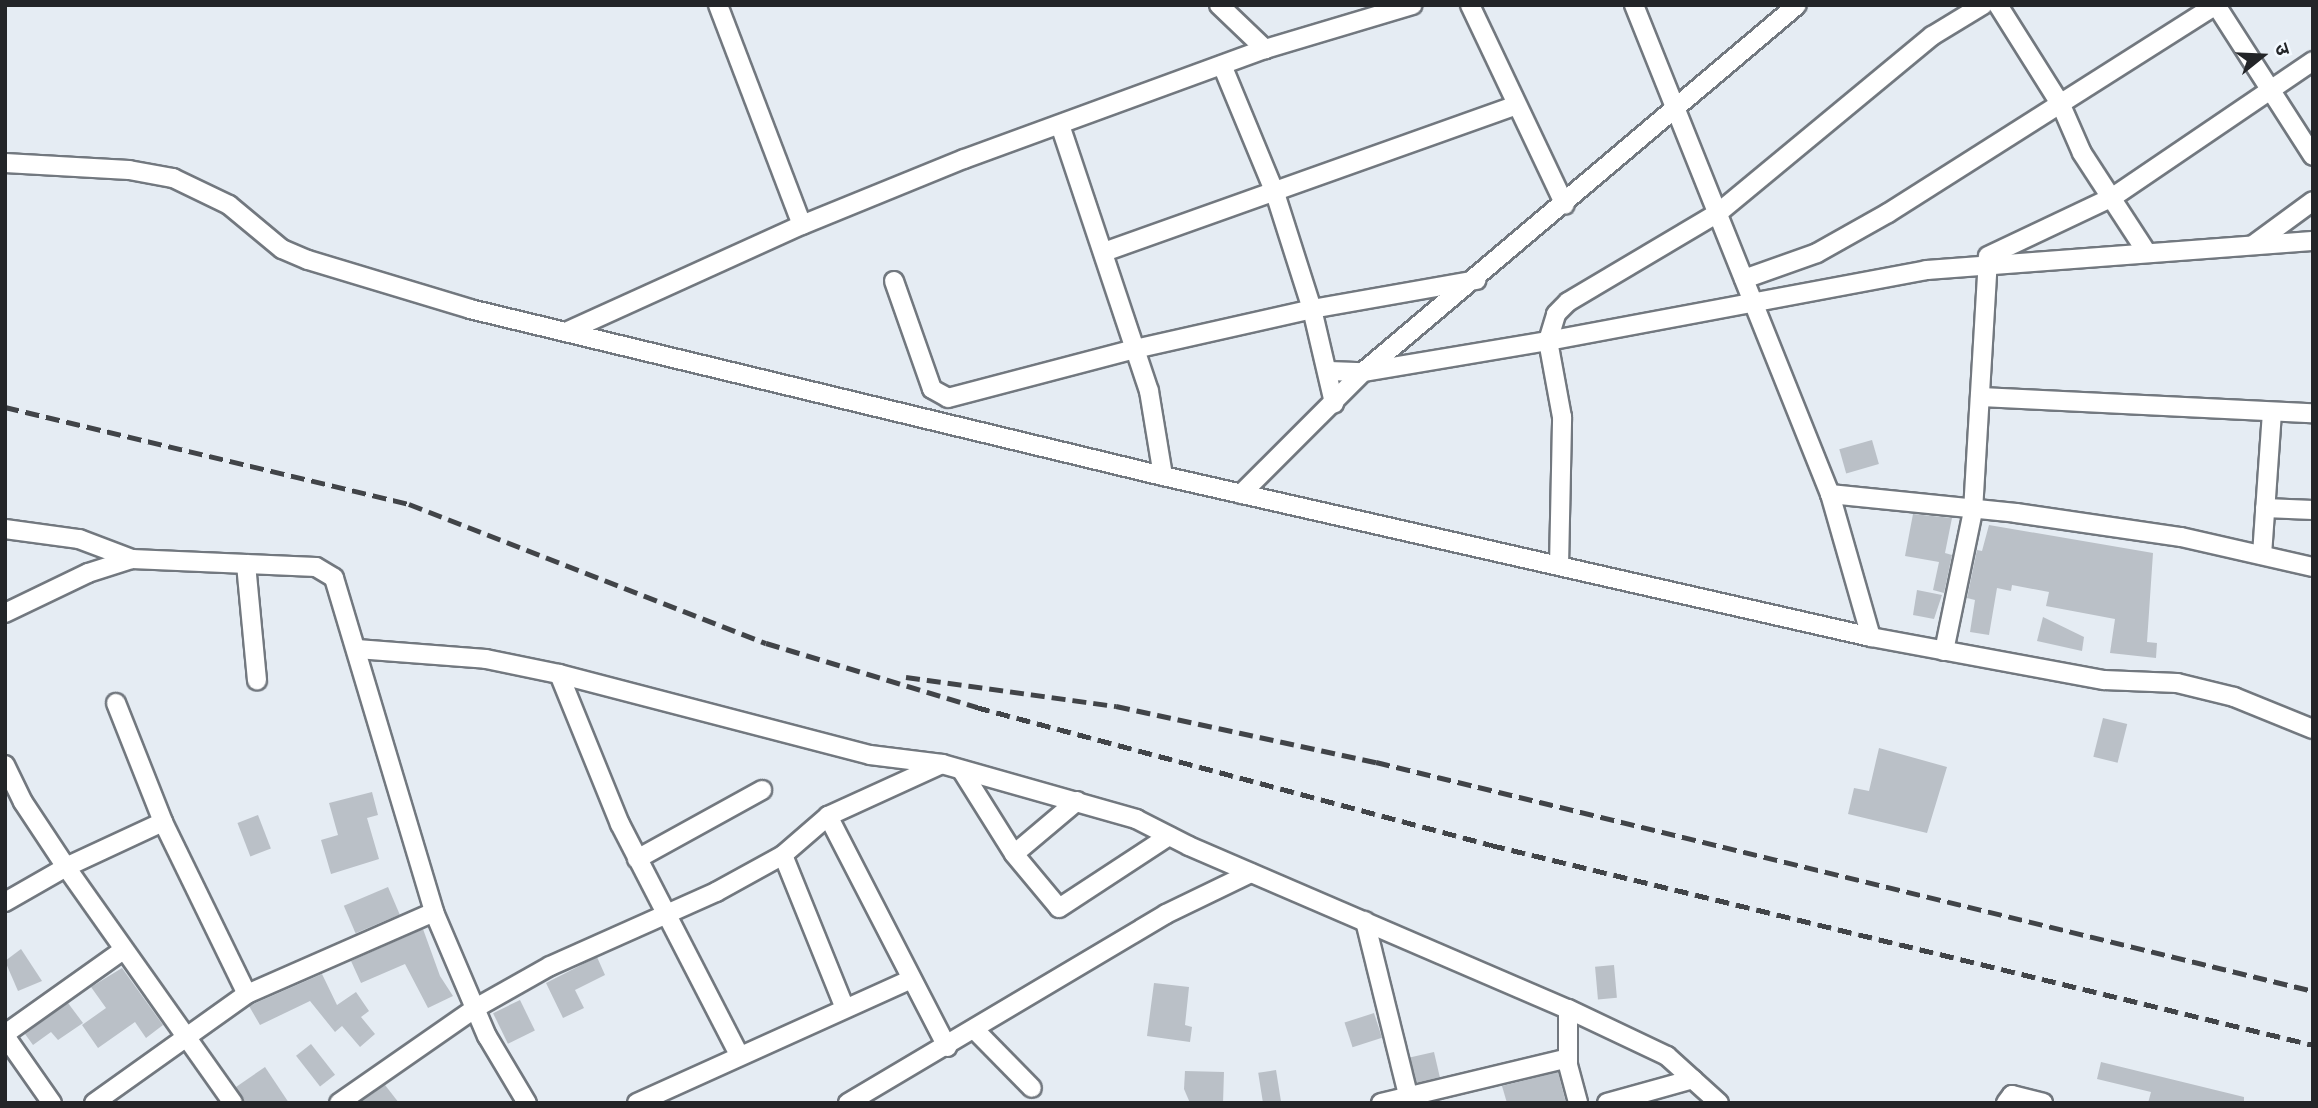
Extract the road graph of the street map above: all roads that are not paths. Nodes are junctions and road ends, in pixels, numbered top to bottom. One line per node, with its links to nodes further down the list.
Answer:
1 (718, 5): 25 (street)
2 (1219, 5): 10 (street)
3 (1413, 5): 10 (street)
4 (1470, 5): 15 (street)
5 (1634, 5): 16 (street)
6 (1797, 5): 16 (street)
7 (1983, 5): 24 (street)
8 (1998, 5): 14 (street)
9 (2216, 5): 13 (street); 14 (street)
10 (1265, 49): 12 (street)
11 (2313, 61): 13 (street)
12 (1222, 65): 17 (street); 20 (street)
13 (2269, 90): 18 (street); 21 (street)
14 (2061, 105): 21 (street); 32 (street)
15 (1515, 106): 20 (street); 23 (street)
16 (1674, 108): 23 (street); 24 (street)
17 (1060, 125): 25 (street); 29 (street)
18 (2313, 156)
19 (5, 163): 36 (street)
20 (1275, 193): 29 (street); 35 (street)
21 (2113, 197): 28 (street); 30 (street)
22 (2313, 201): 27 (street)
23 (1565, 205): 31 (street)
24 (1718, 213): 32 (street); 37 (street)
25 (802, 225): 36 (street)
26 (2313, 241): 27 (street)
27 (2253, 245): 28 (street)
28 (2146, 251): 30 (street)
29 (1104, 252): 38 (street)
30 (1984, 265): 34 (street); 41 (street)
31 (1476, 279): 35 (street); 40 (street)
32 (1744, 279): 34 (street)
33 (894, 281): 38 (street)
34 (1754, 304): 37 (street); 47 (street)
35 (1312, 309): 38 (street); 39 (street)
36 (568, 331): 45 (street)
37 (1548, 341): 40 (street); 55 (street)
38 (1135, 348): 45 (street)
39 (1329, 371): 40 (street); 42 (street)
40 (1363, 372): 42 (street)
41 (1980, 397): 43 (street); 50 (street)
42 (1334, 403): 46 (street)
43 (2272, 412): 44 (street); 48 (street)
44 (2313, 414)
45 (1163, 476): 46 (street)
46 (1241, 494): 55 (street)
47 (1830, 494): 50 (street); 58 (street)
48 (2265, 508): 49 (street); 52 (street)
49 (2313, 510)
50 (1973, 511): 52 (street); 60 (street)
51 (5, 529): 53 (street)
52 (2262, 555): 56 (street)
53 (132, 559): 54 (street); 57 (street)
54 (246, 564): 59 (street); 62 (street)
55 (1559, 566): 58 (street)
56 (2313, 567)
57 (5, 612)
58 (1871, 637): 60 (street)
59 (357, 649): 61 (street); 79 (street)
60 (1944, 651): 64 (street)
61 (559, 674): 65 (street); 75 (street)
62 (257, 680)
63 (116, 703): 71 (street)
64 (2313, 729)
65 (942, 764): 67 (street); 70 (street)
66 (5, 765): 76 (street)
67 (962, 771): 69 (street); 73 (street)
68 (762, 790): 75 (street)
69 (1077, 801): 72 (street); 73 (street)
70 (828, 816): 74 (street); 83 (street)
71 (163, 822): 76 (street); 84 (street)
72 (1169, 836): 73 (street); 77 (street)
73 (1014, 854)
74 (783, 855): 80 (street); 85 (street)
75 (637, 859): 80 (street)
76 (66, 867): 78 (street); 82 (street)
77 (1251, 873): 81 (street); 88 (street)
78 (5, 902)
79 (434, 912): 84 (street); 86 (street)
80 (668, 913): 86 (street); 92 (street)
81 (1364, 922): 87 (street); 96 (street)
82 (123, 950): 89 (street); 90 (street)
83 (911, 979): 85 (street); 91 (street)
84 (247, 994): 90 (street)
85 (844, 1006): 92 (street)
86 (474, 1009): 100 (street); 101 (street)
87 (1568, 1009): 93 (street); 94 (street)
88 (975, 1030): 91 (street); 95 (street)
89 (5, 1035): 97 (street)
90 (188, 1039): 98 (street); 99 (street)
91 (947, 1047): 103 (street)
92 (739, 1055): 102 (street)
93 (1568, 1058): 96 (street); 105 (street)
94 (1693, 1079): 106 (street); 107 (street)
95 (1032, 1088)
96 (1409, 1099): 104 (street)
97 (52, 1103)
98 (94, 1103)
99 (233, 1103)
100 (340, 1103)
101 (527, 1103)
102 (637, 1103)
103 (848, 1103)
104 (1381, 1103)
105 (1577, 1103)
106 (1607, 1103)
107 (1719, 1103)
108 (2006, 1103): 109 (street)
109 (2043, 1103)

